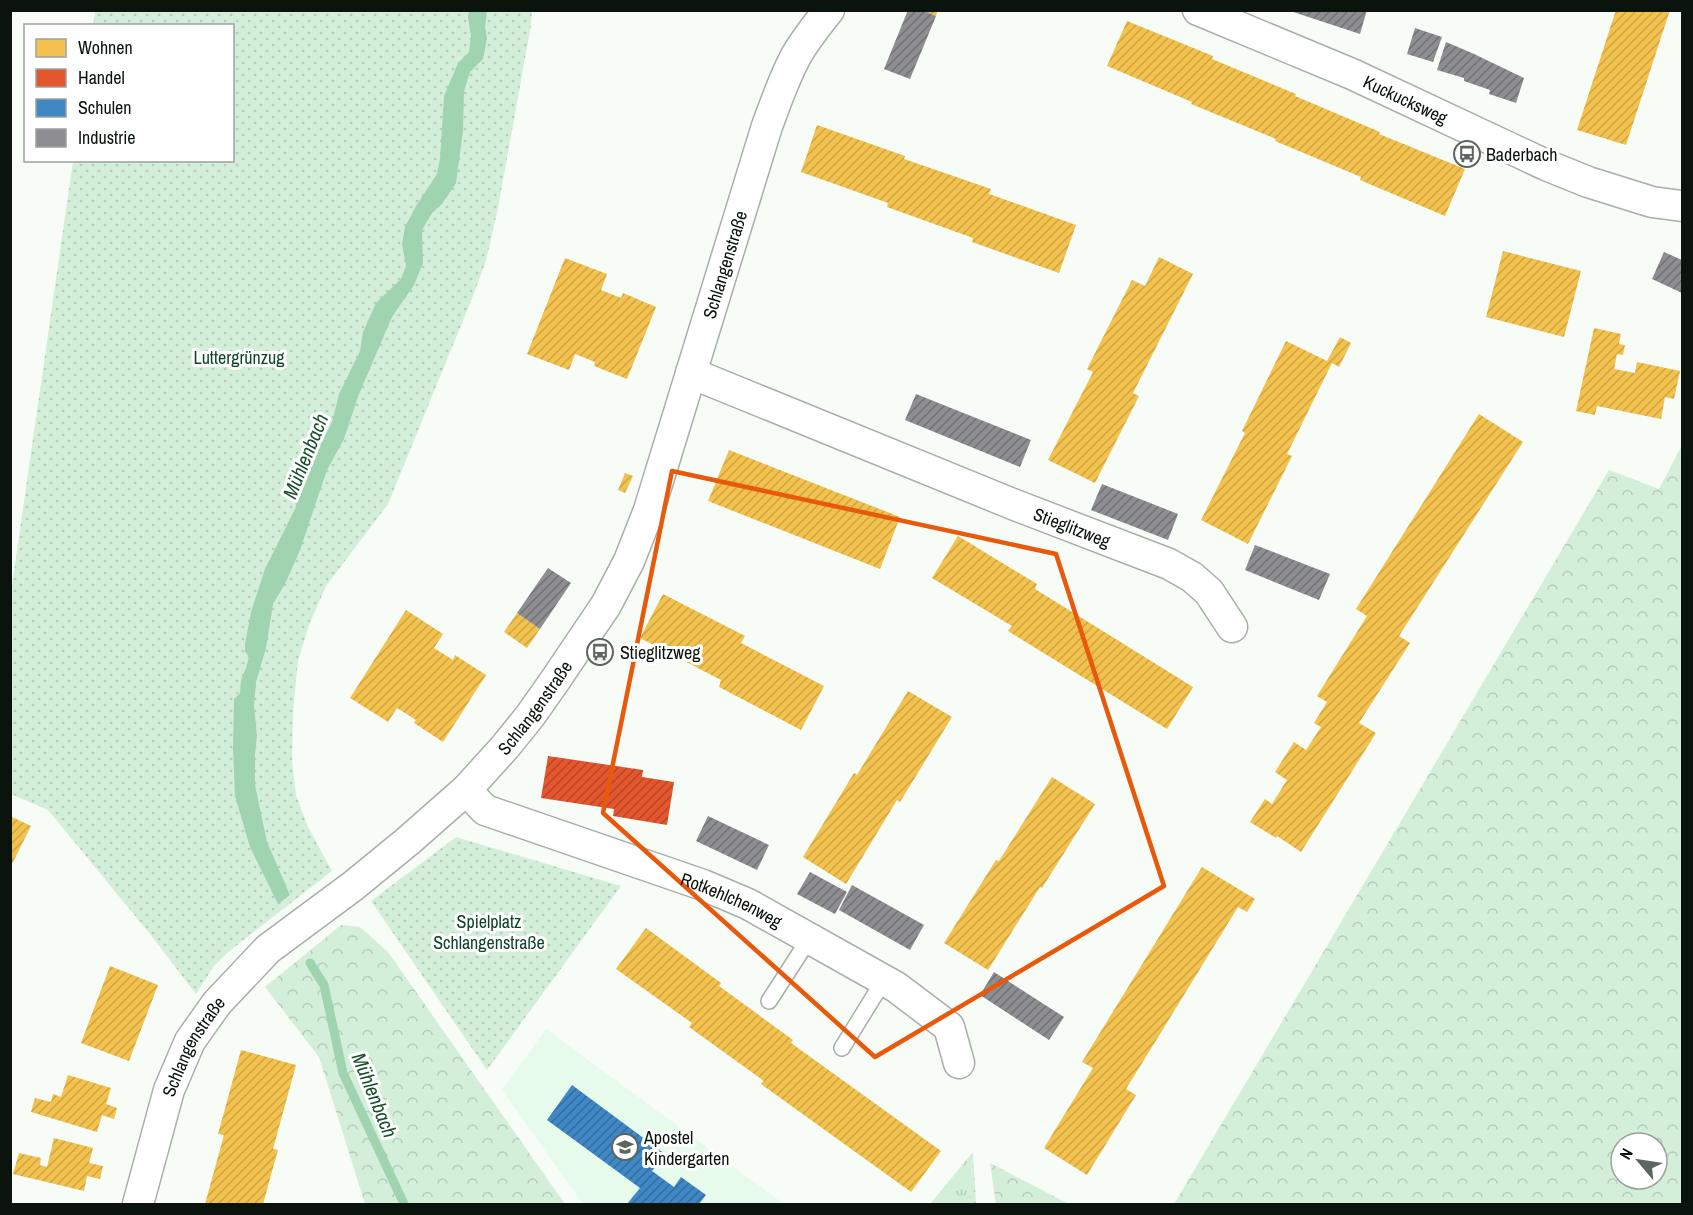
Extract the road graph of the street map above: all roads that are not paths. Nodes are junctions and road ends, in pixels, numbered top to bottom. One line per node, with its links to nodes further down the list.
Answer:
1 (829, 10): 4 (street, Schlangenstraße)
2 (1201, 11): 3 (street, Kuckucksweg)
3 (1683, 206)
4 (691, 374): 5 (street, Stieglitzweg); 6 (street, Schlangenstraße)
5 (1232, 627)
6 (466, 790): 7 (street, Rotkehlchenweg); 12 (street, Schlangenstraße)
7 (809, 939): 8 (street, Rotkehlchenweg); 9 (lane)
8 (884, 980): 10 (lane); 11 (street, Rotkehlchenweg)
9 (769, 1001)
10 (842, 1048)
11 (959, 1063)
12 (138, 1204)

